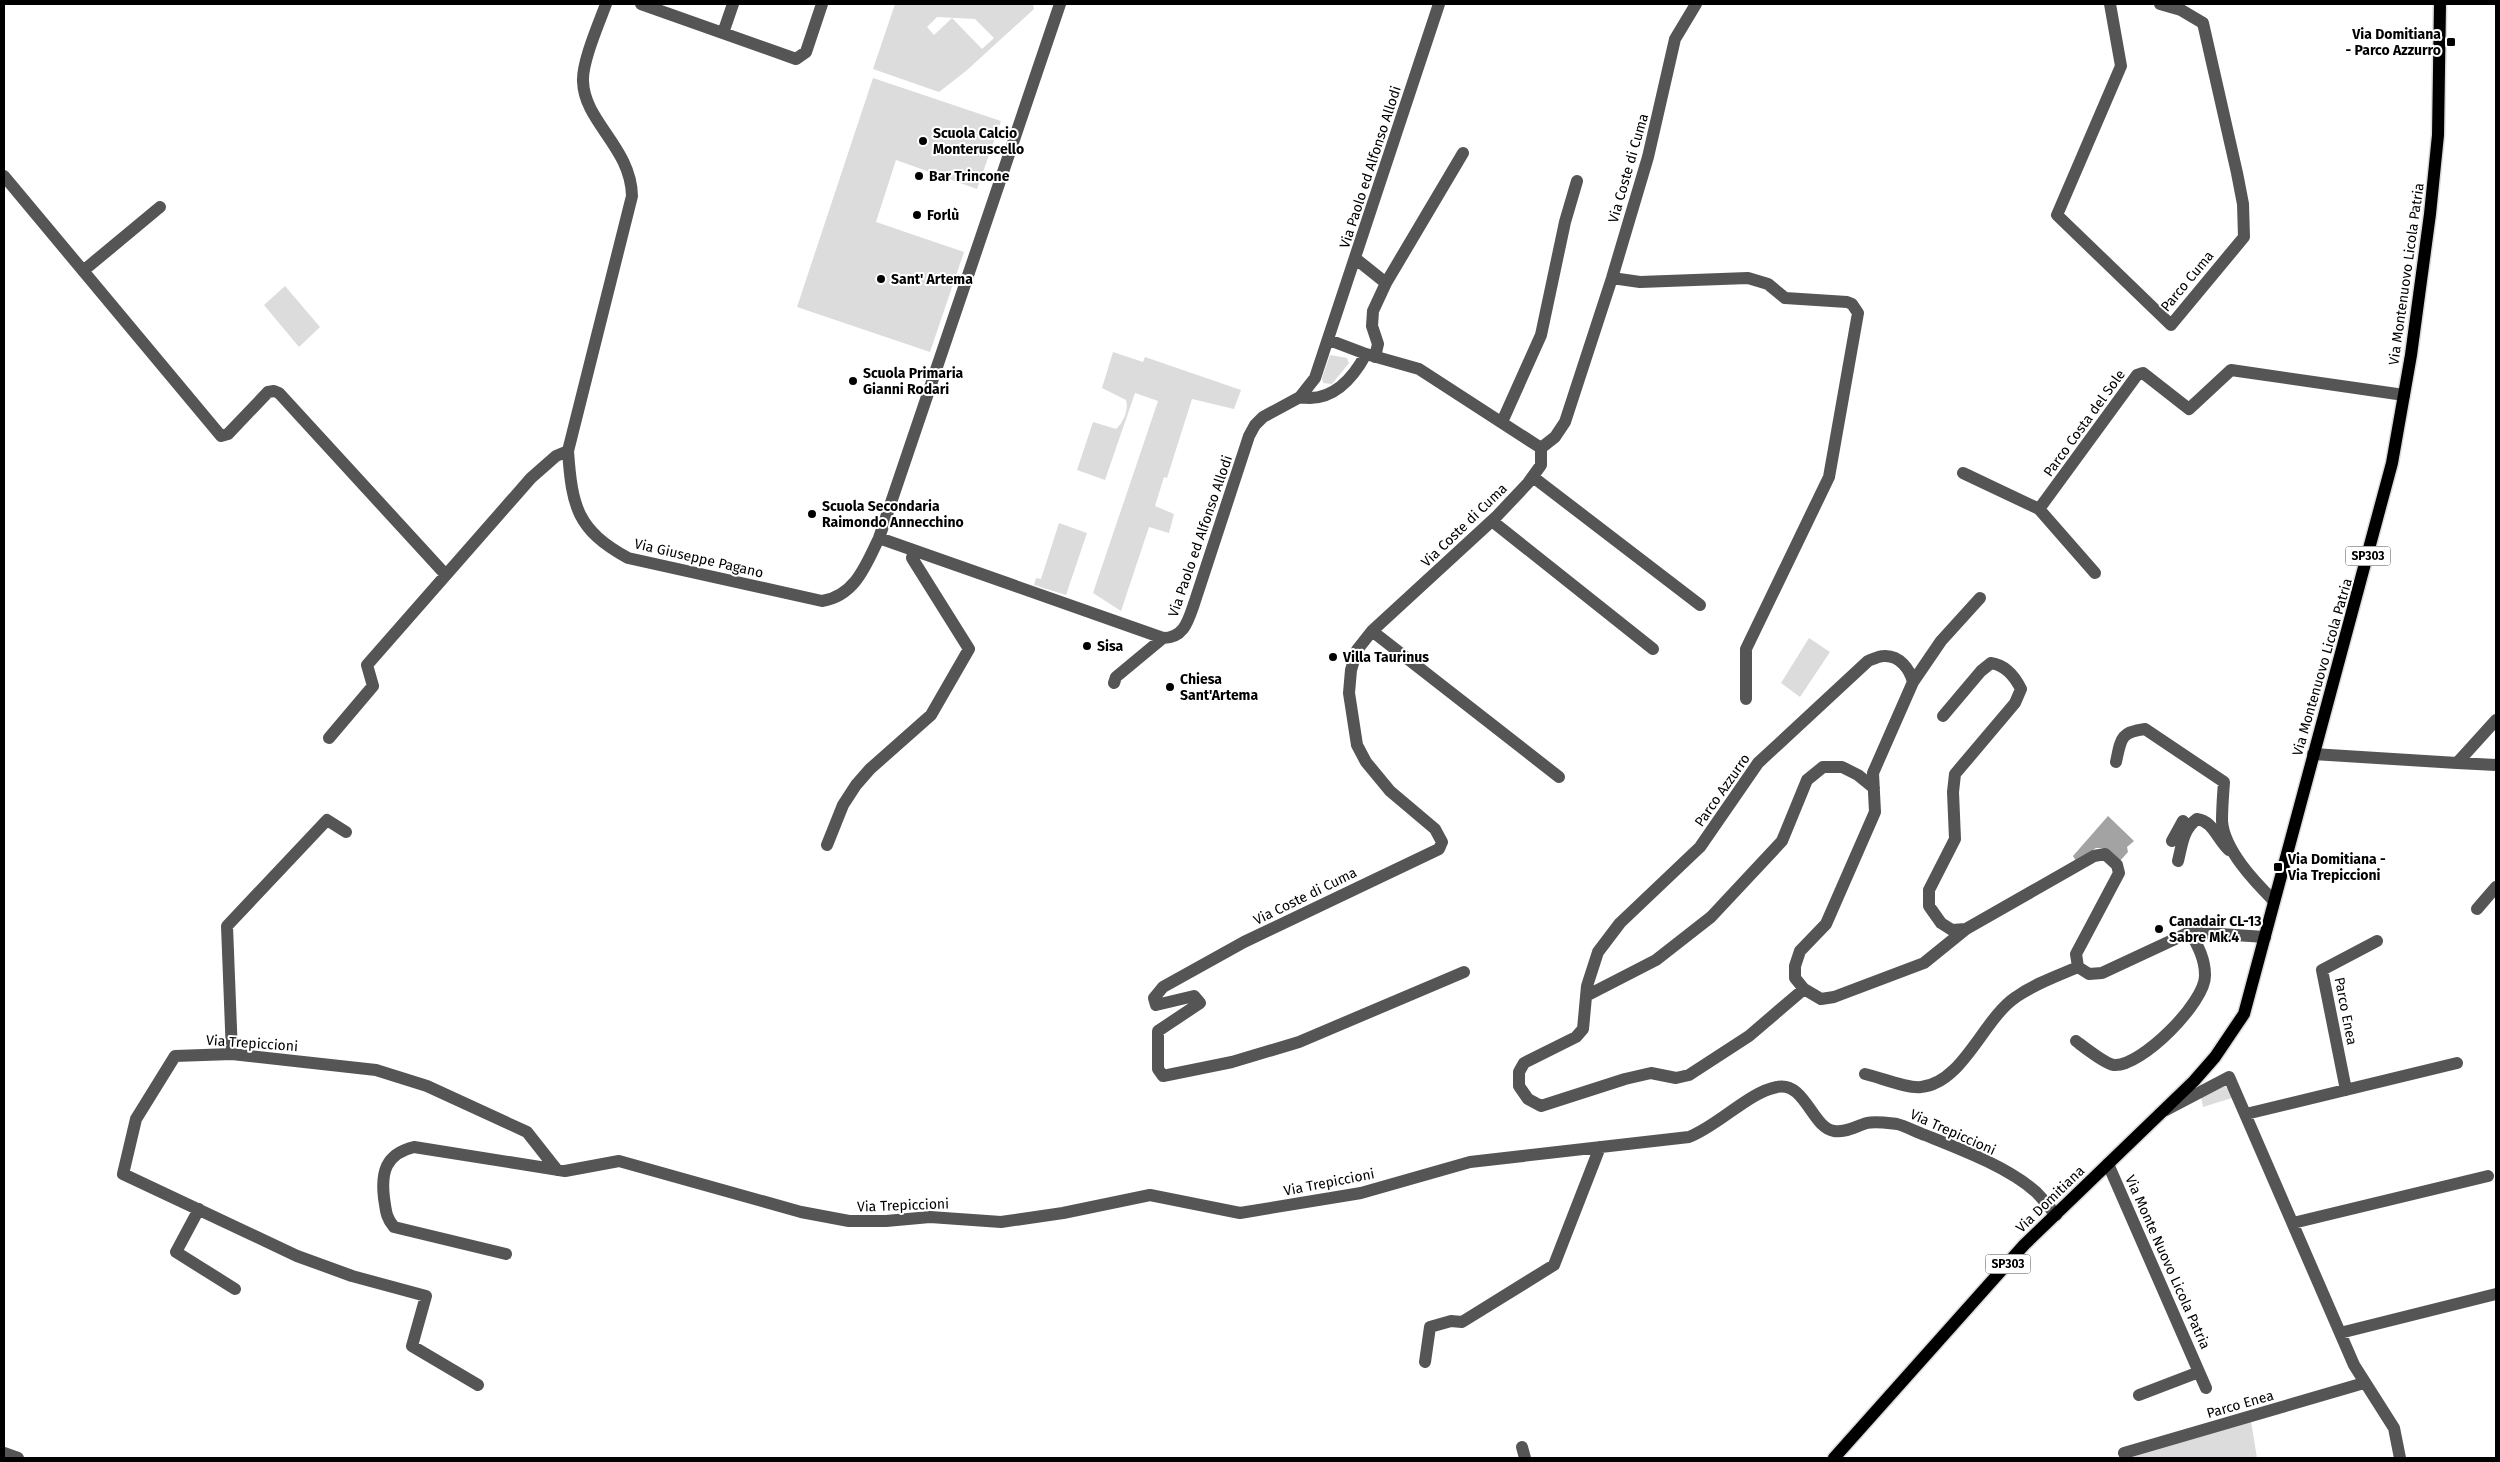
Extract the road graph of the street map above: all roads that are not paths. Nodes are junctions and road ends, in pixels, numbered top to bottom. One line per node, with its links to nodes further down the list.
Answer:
1 (606, 4): 28 (street, Via Giuseppe Pagano)
2 (641, 4): 11 (street)
3 (733, 4): 11 (street)
4 (822, 4): 11 (street)
5 (1060, 4): 33 (street, Via Giuseppe Pagano)
6 (1439, 4): 16 (street, Via Paolo ed Alfonso Allodi)
7 (1696, 4): 18 (street, Via Coste di Cuma)
8 (2110, 4): 9 (street, Parco Cuma)
9 (2160, 4)
10 (2440, 4): 24 (main road, Via Montenuovo Licola Patria / SP303)
11 (723, 33)
12 (1463, 153): 19 (street)
13 (4, 176): 17 (street)
14 (1577, 181): 26 (street)
15 (160, 207): 17 (street)
16 (1356, 258): 19 (street); 20 (street, Via Paolo ed Alfonso Allodi)
17 (83, 271): 36 (street)
18 (1612, 278): 27 (street, Via Coste di Cuma); 44 (street)
19 (1386, 283): 21 (street)
20 (1330, 334): 21 (street); 22 (street, Via Paolo ed Alfonso Allodi)
21 (1370, 355): 23 (street); 26 (street)
22 (1315, 378): 23 (street); 25 (street, Via Paolo ed Alfonso Allodi)
23 (1328, 395): 25 (street, Via Paolo ed Alfonso Allodi)
24 (2404, 395): 31 (street, Parco Costa del Sole); 48 (main road, Via Montenuovo Licola Patria / SP303)
25 (1300, 397): 40 (street, Via Paolo ed Alfonso Allodi)
26 (1502, 422): 27 (street)
27 (1541, 448): 30 (street, Via Coste di Cuma)
28 (568, 451): 33 (street, Via Giuseppe Pagano); 36 (street)
29 (1964, 473): 31 (street)
30 (1533, 477): 32 (street, Via Coste di Cuma); 38 (street)
31 (2039, 509): 35 (street)
32 (1492, 521): 39 (street, Via Coste di Cuma); 41 (street)
33 (879, 538): 34 (street)
34 (914, 551): 40 (street); 57 (street)
35 (2095, 573)
36 (445, 574): 47 (street)
37 (1980, 598): 42 (street)
38 (1700, 605)
39 (1372, 630): 52 (street); 68 (street, Via Coste di Cuma)
40 (1163, 638): 43 (street, Via Paolo ed Alfonso Allodi)
41 (1653, 649)
42 (1913, 682): 53 (street); 70 (street, Parco Azzurro)
43 (1114, 683)
44 (1746, 699)
45 (1943, 716): 63 (street)
46 (2496, 720): 50 (street)
47 (329, 738)
48 (2313, 754): 50 (street); 61 (main road, Via Montenuovo Licola Patria / SP303)
49 (2116, 762): 54 (street)
50 (2457, 763): 51 (street)
51 (2496, 765)
52 (1559, 777)
53 (1874, 788): 69 (street); 70 (street)
54 (2222, 823): 56 (street); 58 (street)
55 (346, 832): 72 (street)
56 (2172, 841)
57 (827, 845)
58 (2238, 857): 59 (street); 61 (street)
59 (2178, 861)
60 (2496, 887): 62 (street)
61 (2274, 901): 65 (main road, Via Montenuovo Licola Patria / SP303)
62 (2477, 909)
63 (1966, 928): 67 (street); 69 (street)
64 (2190, 932): 65 (street); 67 (street); 71 (street)
65 (2265, 937): 75 (main road, Via Montenuovo Licola Patria / SP303)
66 (2377, 941): 76 (street, Parco Enea)
67 (2078, 967): 74 (street)
68 (1464, 972)
69 (1804, 989): 70 (street, Parco Azzurro)
70 (1586, 996)
71 (2076, 1041)
72 (232, 1054): 81 (street, Via Trepiccioni); 83 (street, Via Trepiccioni)
73 (2457, 1063): 76 (street)
74 (1865, 1074)
75 (2194, 1081): 77 (main road, Via Domitiana / SP303)
76 (2346, 1090): 78 (street)
77 (2162, 1112): 78 (street); 80 (main road, Via Domitiana / SP303)
78 (2246, 1114): 85 (street)
79 (1600, 1148): 81 (street, Via Trepiccioni); 84 (street, Via Trepiccioni); 90 (street)
80 (2108, 1164): 84 (main road, Via Domitiana / SP303); 91 (street, Via Monte Nuovo Licola Patria)
81 (557, 1170): 86 (street, Via Trepiccioni)
82 (2488, 1176): 85 (street)
83 (199, 1210): 87 (street); 93 (street, Via Trepiccioni)
84 (2056, 1215): 99 (main road, Via Domitiana / SP303)
85 (2293, 1223): 89 (street)
86 (506, 1254)
87 (235, 1289)
88 (2496, 1294): 89 (street)
89 (2340, 1333): 92 (street)
90 (1425, 1362)
91 (2199, 1372): 94 (street, Via Monte Nuovo Licola Patria); 95 (street)
92 (2364, 1383): 97 (street, Parco Enea); 100 (street)
93 (478, 1385)
94 (2206, 1388)
95 (2138, 1395)
96 (4, 1453): 98 (street)
97 (2124, 1453)
98 (18, 1458)
99 (1834, 1458)
100 (2400, 1458)

